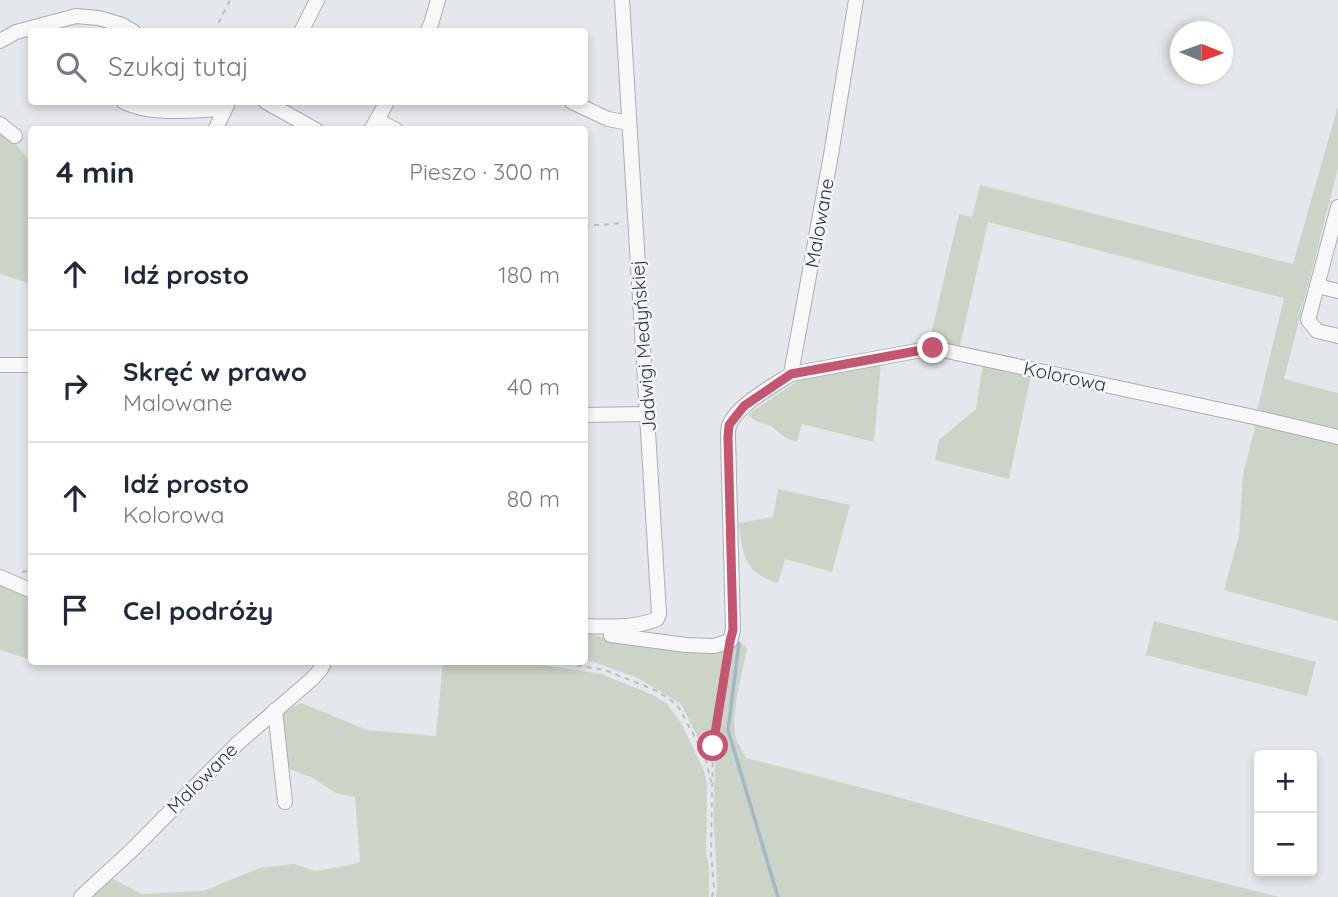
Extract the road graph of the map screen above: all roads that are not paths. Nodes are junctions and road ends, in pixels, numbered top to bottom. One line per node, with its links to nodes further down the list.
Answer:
1 (317, 0): 7 (street)
2 (438, 0): 8 (street)
3 (622, 0): 16 (street, Jadwigi Medyńskiej)
4 (856, 0): 28 (street, Malowane)
5 (51, 27): 6 (street)
6 (127, 28)
7 (303, 28)
8 (434, 28)
9 (28, 30): 10 (street)
10 (0, 41)
11 (131, 105): 12 (street)
12 (227, 105): 19 (street)
13 (271, 105): 20 (street)
14 (385, 105): 18 (street)
15 (578, 105): 16 (street)
16 (629, 123): 29 (street, Jadwigi Medyńskiej)
17 (0, 124): 21 (street)
18 (374, 125)
19 (217, 126)
20 (309, 126)
21 (15, 136)
22 (1338, 209): 23 (street)
23 (1317, 286): 24 (street); 25 (street)
24 (1338, 291)
25 (1338, 336)
26 (0, 365): 27 (street)
27 (28, 365)
28 (791, 374): 31 (street, Kolorowa); 35 (street)
29 (648, 414): 30 (street); 35 (street, Jadwigi Medyńskiej)
30 (588, 415)
31 (1338, 437)
32 (0, 577): 33 (street)
33 (28, 589)
34 (588, 626): 35 (street, Jadwigi Medyńskiej)
35 (610, 627)
36 (323, 665): 37 (street, Malowane)
37 (275, 710): 38 (street); 39 (street, Malowane)
38 (285, 802)
39 (81, 897)

